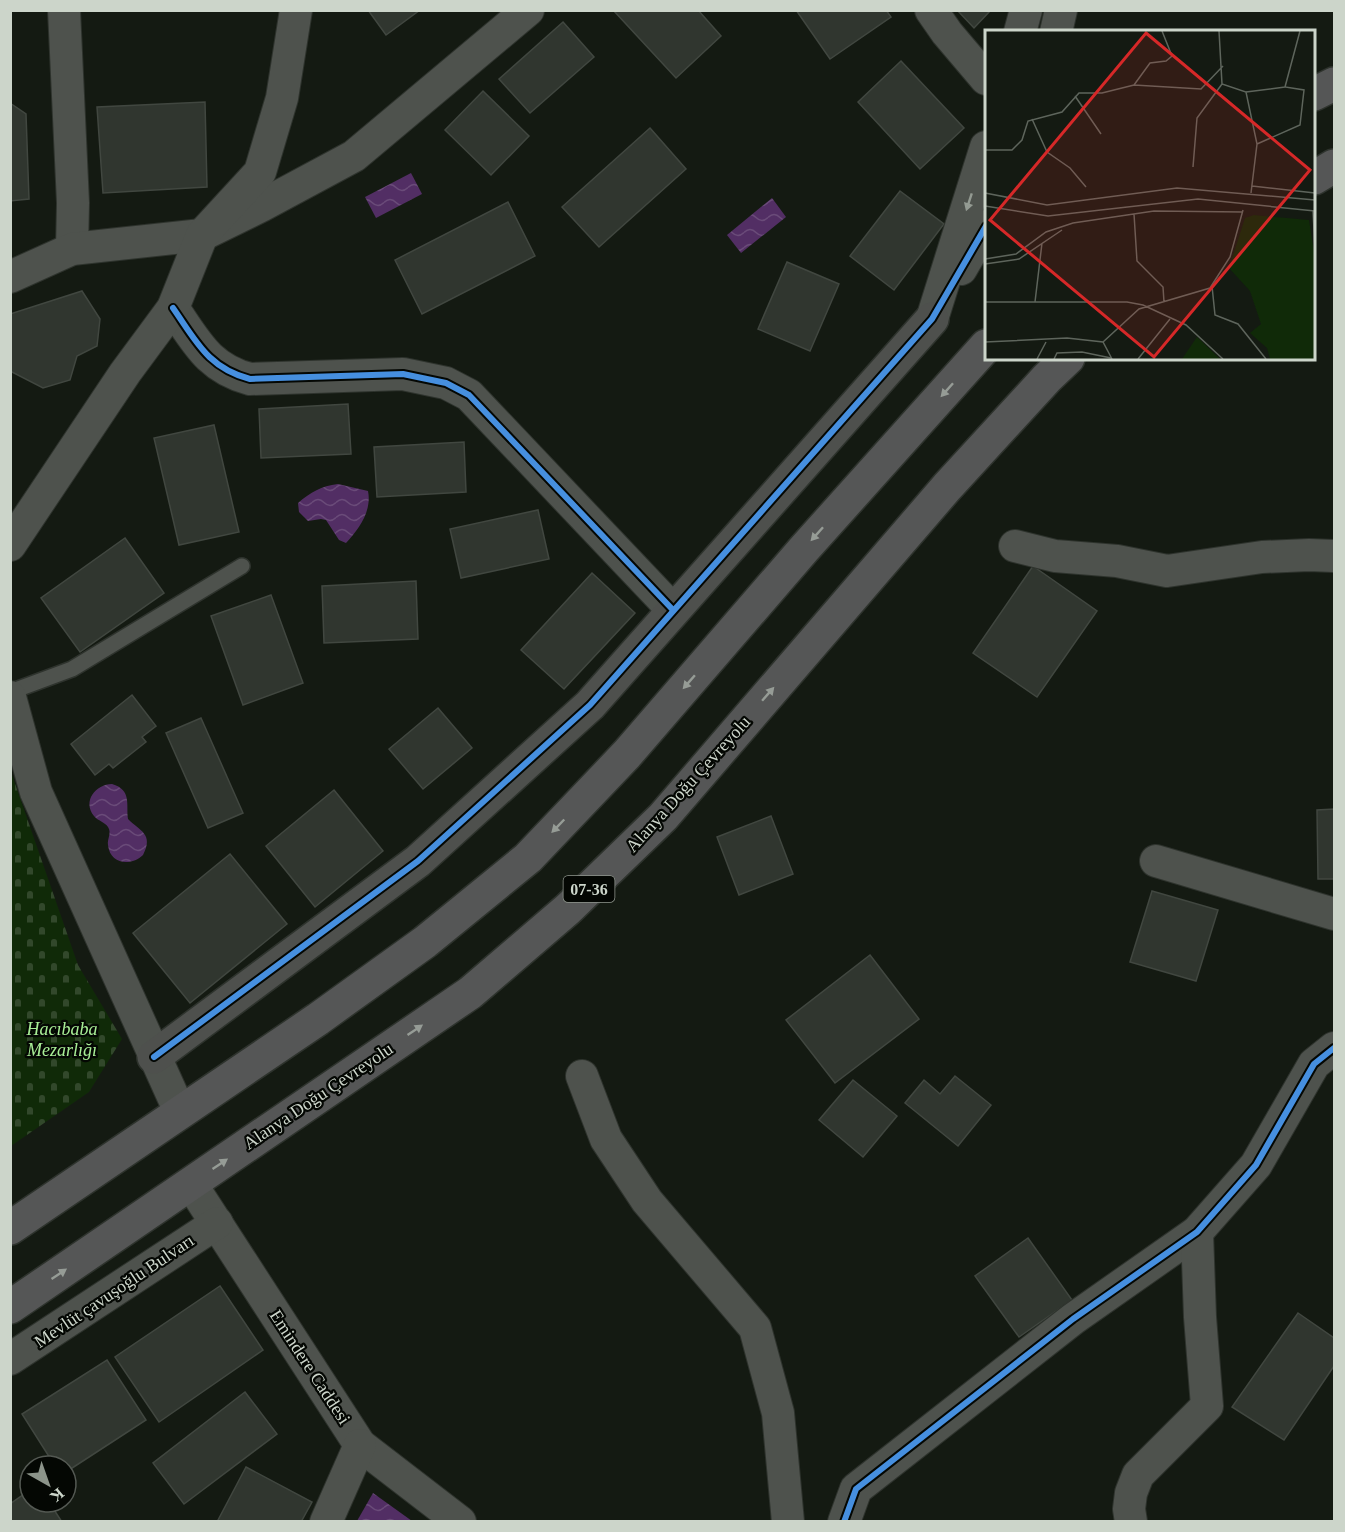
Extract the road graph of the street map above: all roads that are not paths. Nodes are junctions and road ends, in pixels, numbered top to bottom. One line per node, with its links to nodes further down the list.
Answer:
1 (64, 10): 17 (street)
2 (296, 10): 16 (street)
3 (528, 10): 16 (street)
4 (931, 10): 9 (street)
5 (1026, 10): 7 (street)
6 (1061, 10): 8 (street)
7 (1021, 30)
8 (1056, 30)
9 (985, 77)
10 (1335, 84): 11 (highway)
11 (1315, 94)
12 (985, 153): 20 (street, one-way to 20)
13 (1335, 166): 14 (highway)
14 (1315, 177)
15 (985, 229): 20 (street)
16 (202, 235): 17 (street); 19 (street)
17 (72, 249): 18 (street)
18 (10, 276)
19 (173, 308): 23 (street); 27 (street)
20 (932, 319): 27 (street)
21 (985, 348): 34 (highway, one-way to 34)
22 (1066, 360): 35 (highway, Alanya Doğu Çevreyolu / 07-36, one-way to 22)
23 (10, 545)
24 (1015, 546): 25 (street)
25 (1335, 556)
26 (242, 566): 28 (lane)
27 (673, 610): 32 (street)
28 (11, 703): 32 (street)
29 (1156, 861): 30 (street)
30 (1335, 914)
31 (1335, 1048): 38 (street)
32 (154, 1057): 34 (street)
33 (582, 1076): 44 (street)
34 (180, 1112): 37 (highway)
35 (190, 1184): 36 (street, Emindere Caddesi); 39 (highway, Alanya Doğu Çevreyolu / 07-36, one-way to 35)
36 (217, 1223): 40 (street, Mevlüt çavuşoğlu Bulvarı); 41 (street, Emindere Caddesi)
37 (10, 1228)
38 (1197, 1232): 45 (street); 46 (street)
39 (10, 1307)
40 (10, 1359)
41 (360, 1445): 42 (street); 43 (street, Emindere Caddesi)
42 (326, 1521)
43 (460, 1521)
44 (788, 1521)
45 (844, 1521)
46 (1131, 1521)

